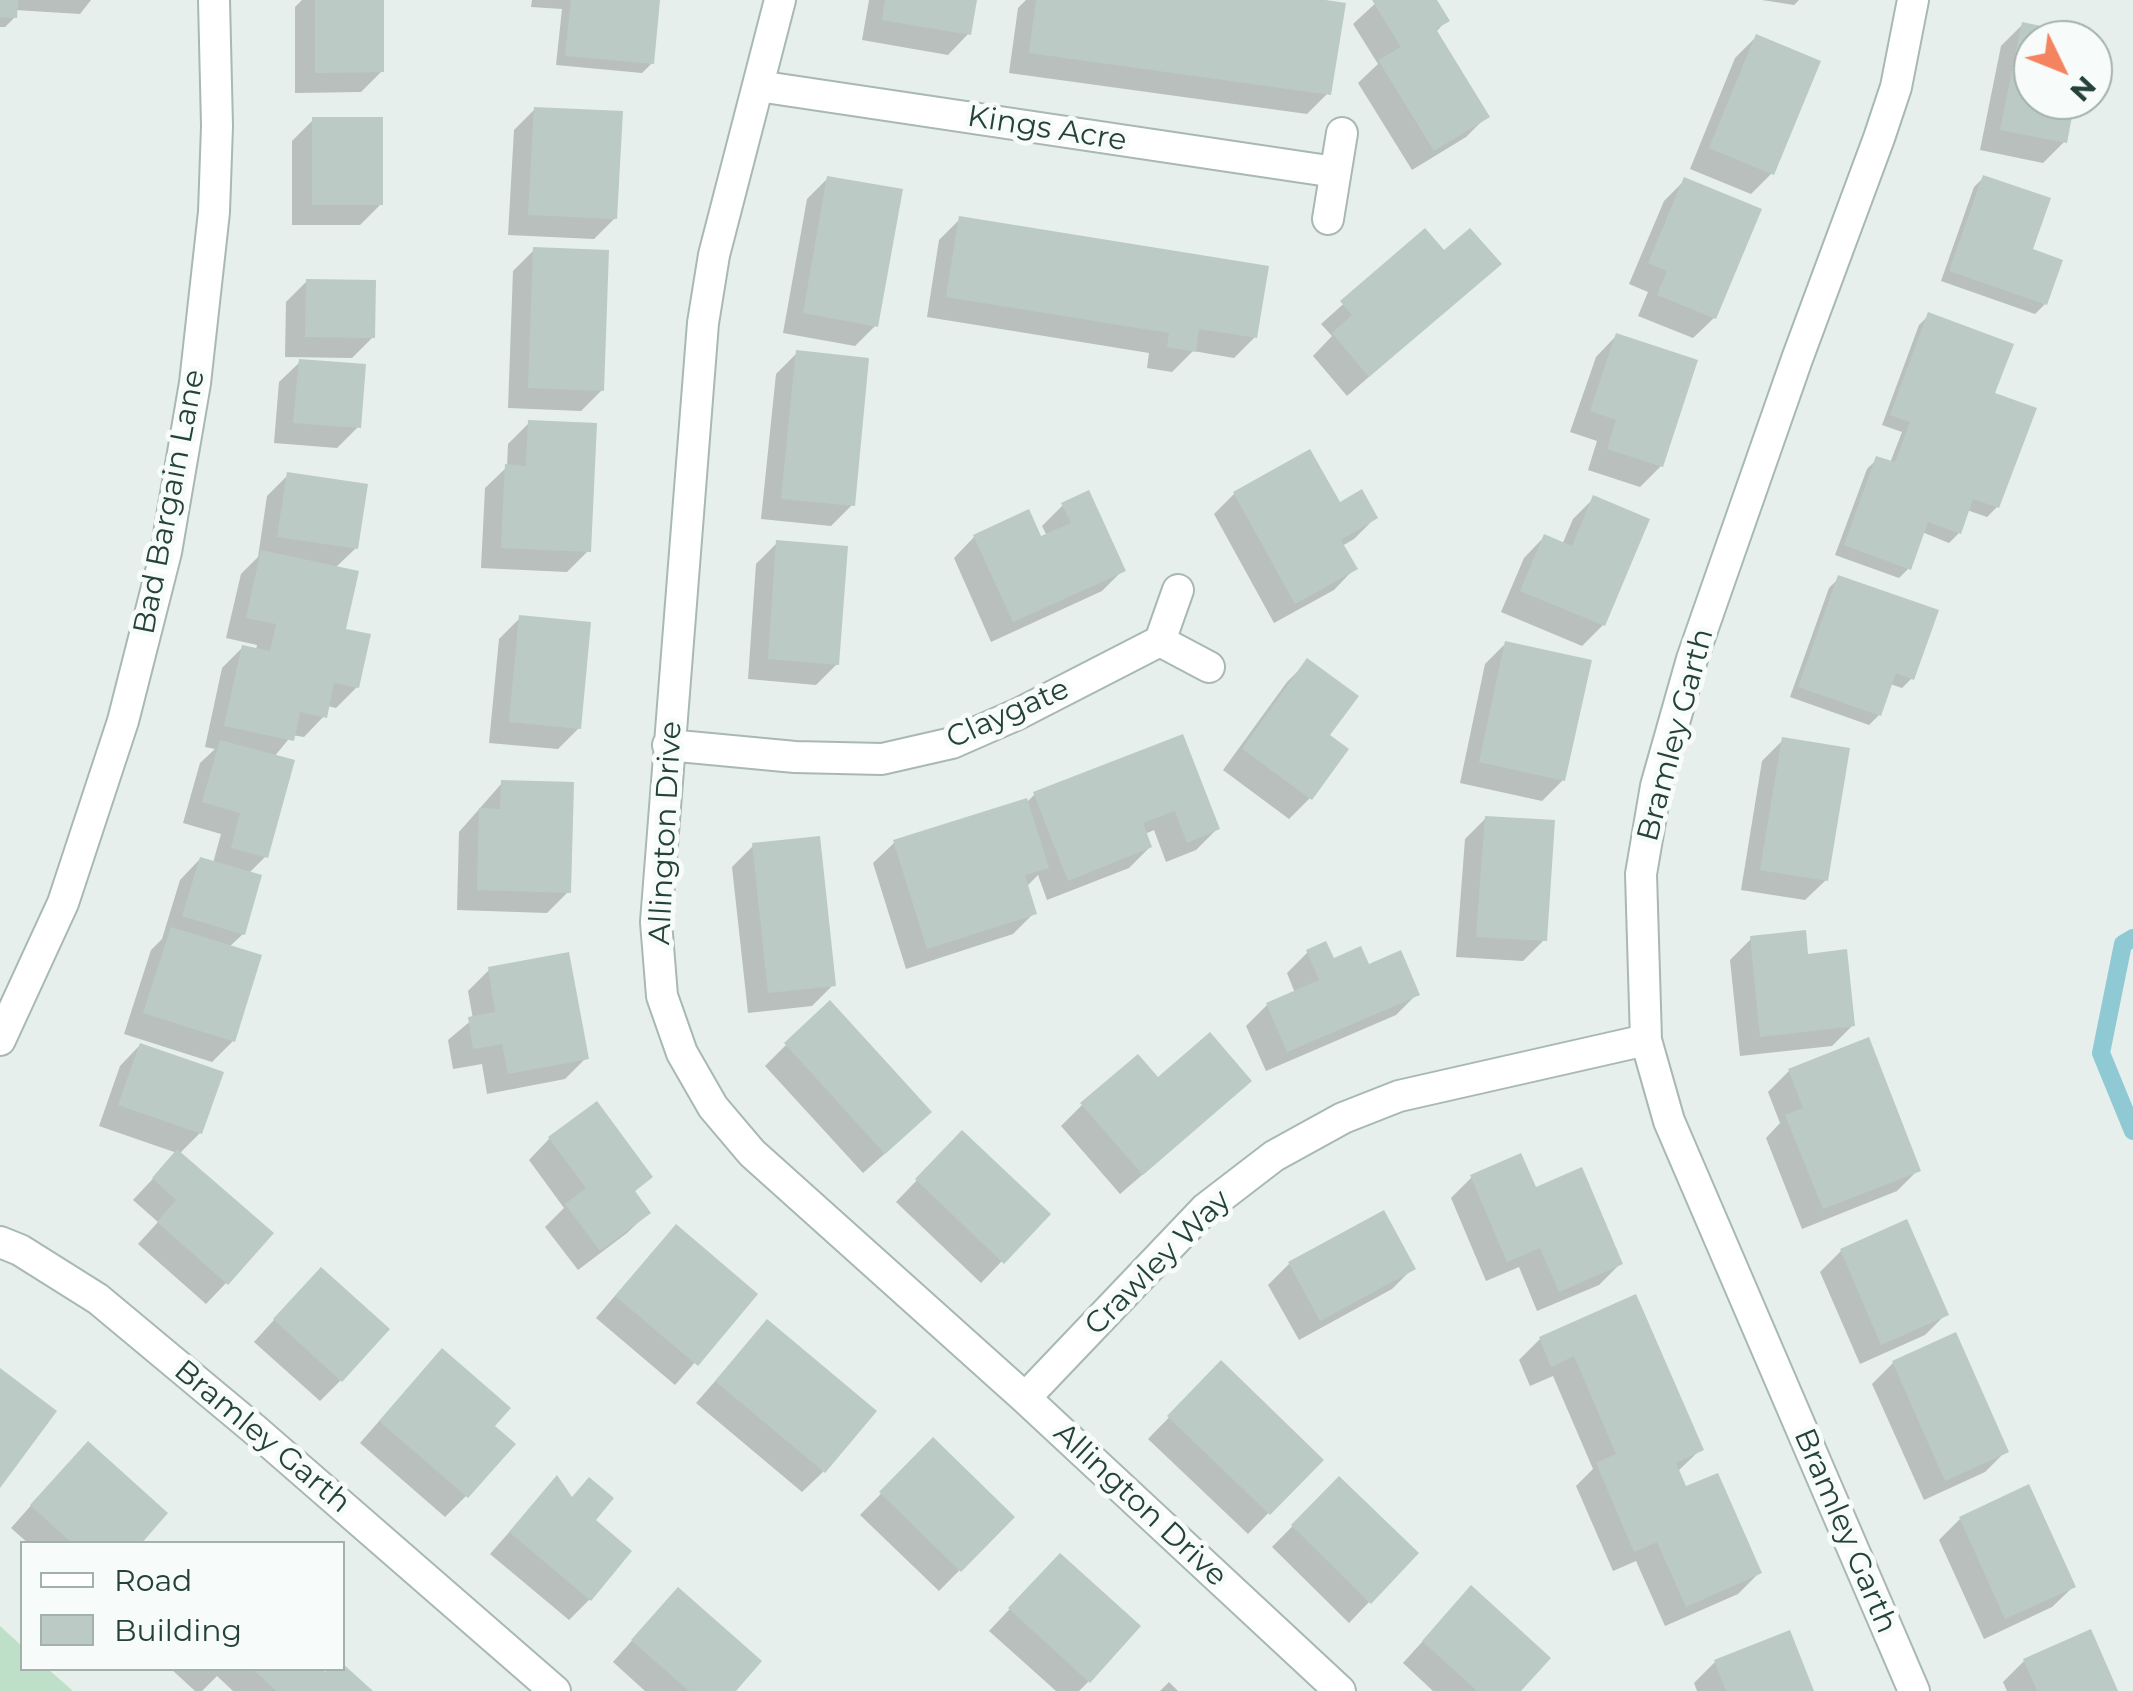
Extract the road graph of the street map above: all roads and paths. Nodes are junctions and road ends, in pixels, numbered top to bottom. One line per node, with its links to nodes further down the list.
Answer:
1 (214, 0): 12 (street, Bad Bargain Lane)
2 (780, 0): 4 (street, Allington Drive)
3 (1913, 0): 13 (street, Bramley Garth)
4 (758, 86): 6 (street, Kings Acre); 11 (street, Allington Drive)
5 (1342, 132): 6 (street)
6 (1335, 172): 7 (street)
7 (1328, 219)
8 (1178, 590): 9 (street)
9 (1160, 641): 10 (street); 11 (street, Claygate)
10 (1209, 668)
11 (668, 745): 15 (street, Allington Drive)
12 (0, 1040)
13 (1646, 1040): 15 (street, Crawley Way); 18 (street, Bramley Garth)
14 (0, 1242): 16 (street, Bramley Garth)
15 (1025, 1398): 17 (street, Allington Drive)
16 (555, 1691)
17 (1340, 1691)
18 (1914, 1691)

